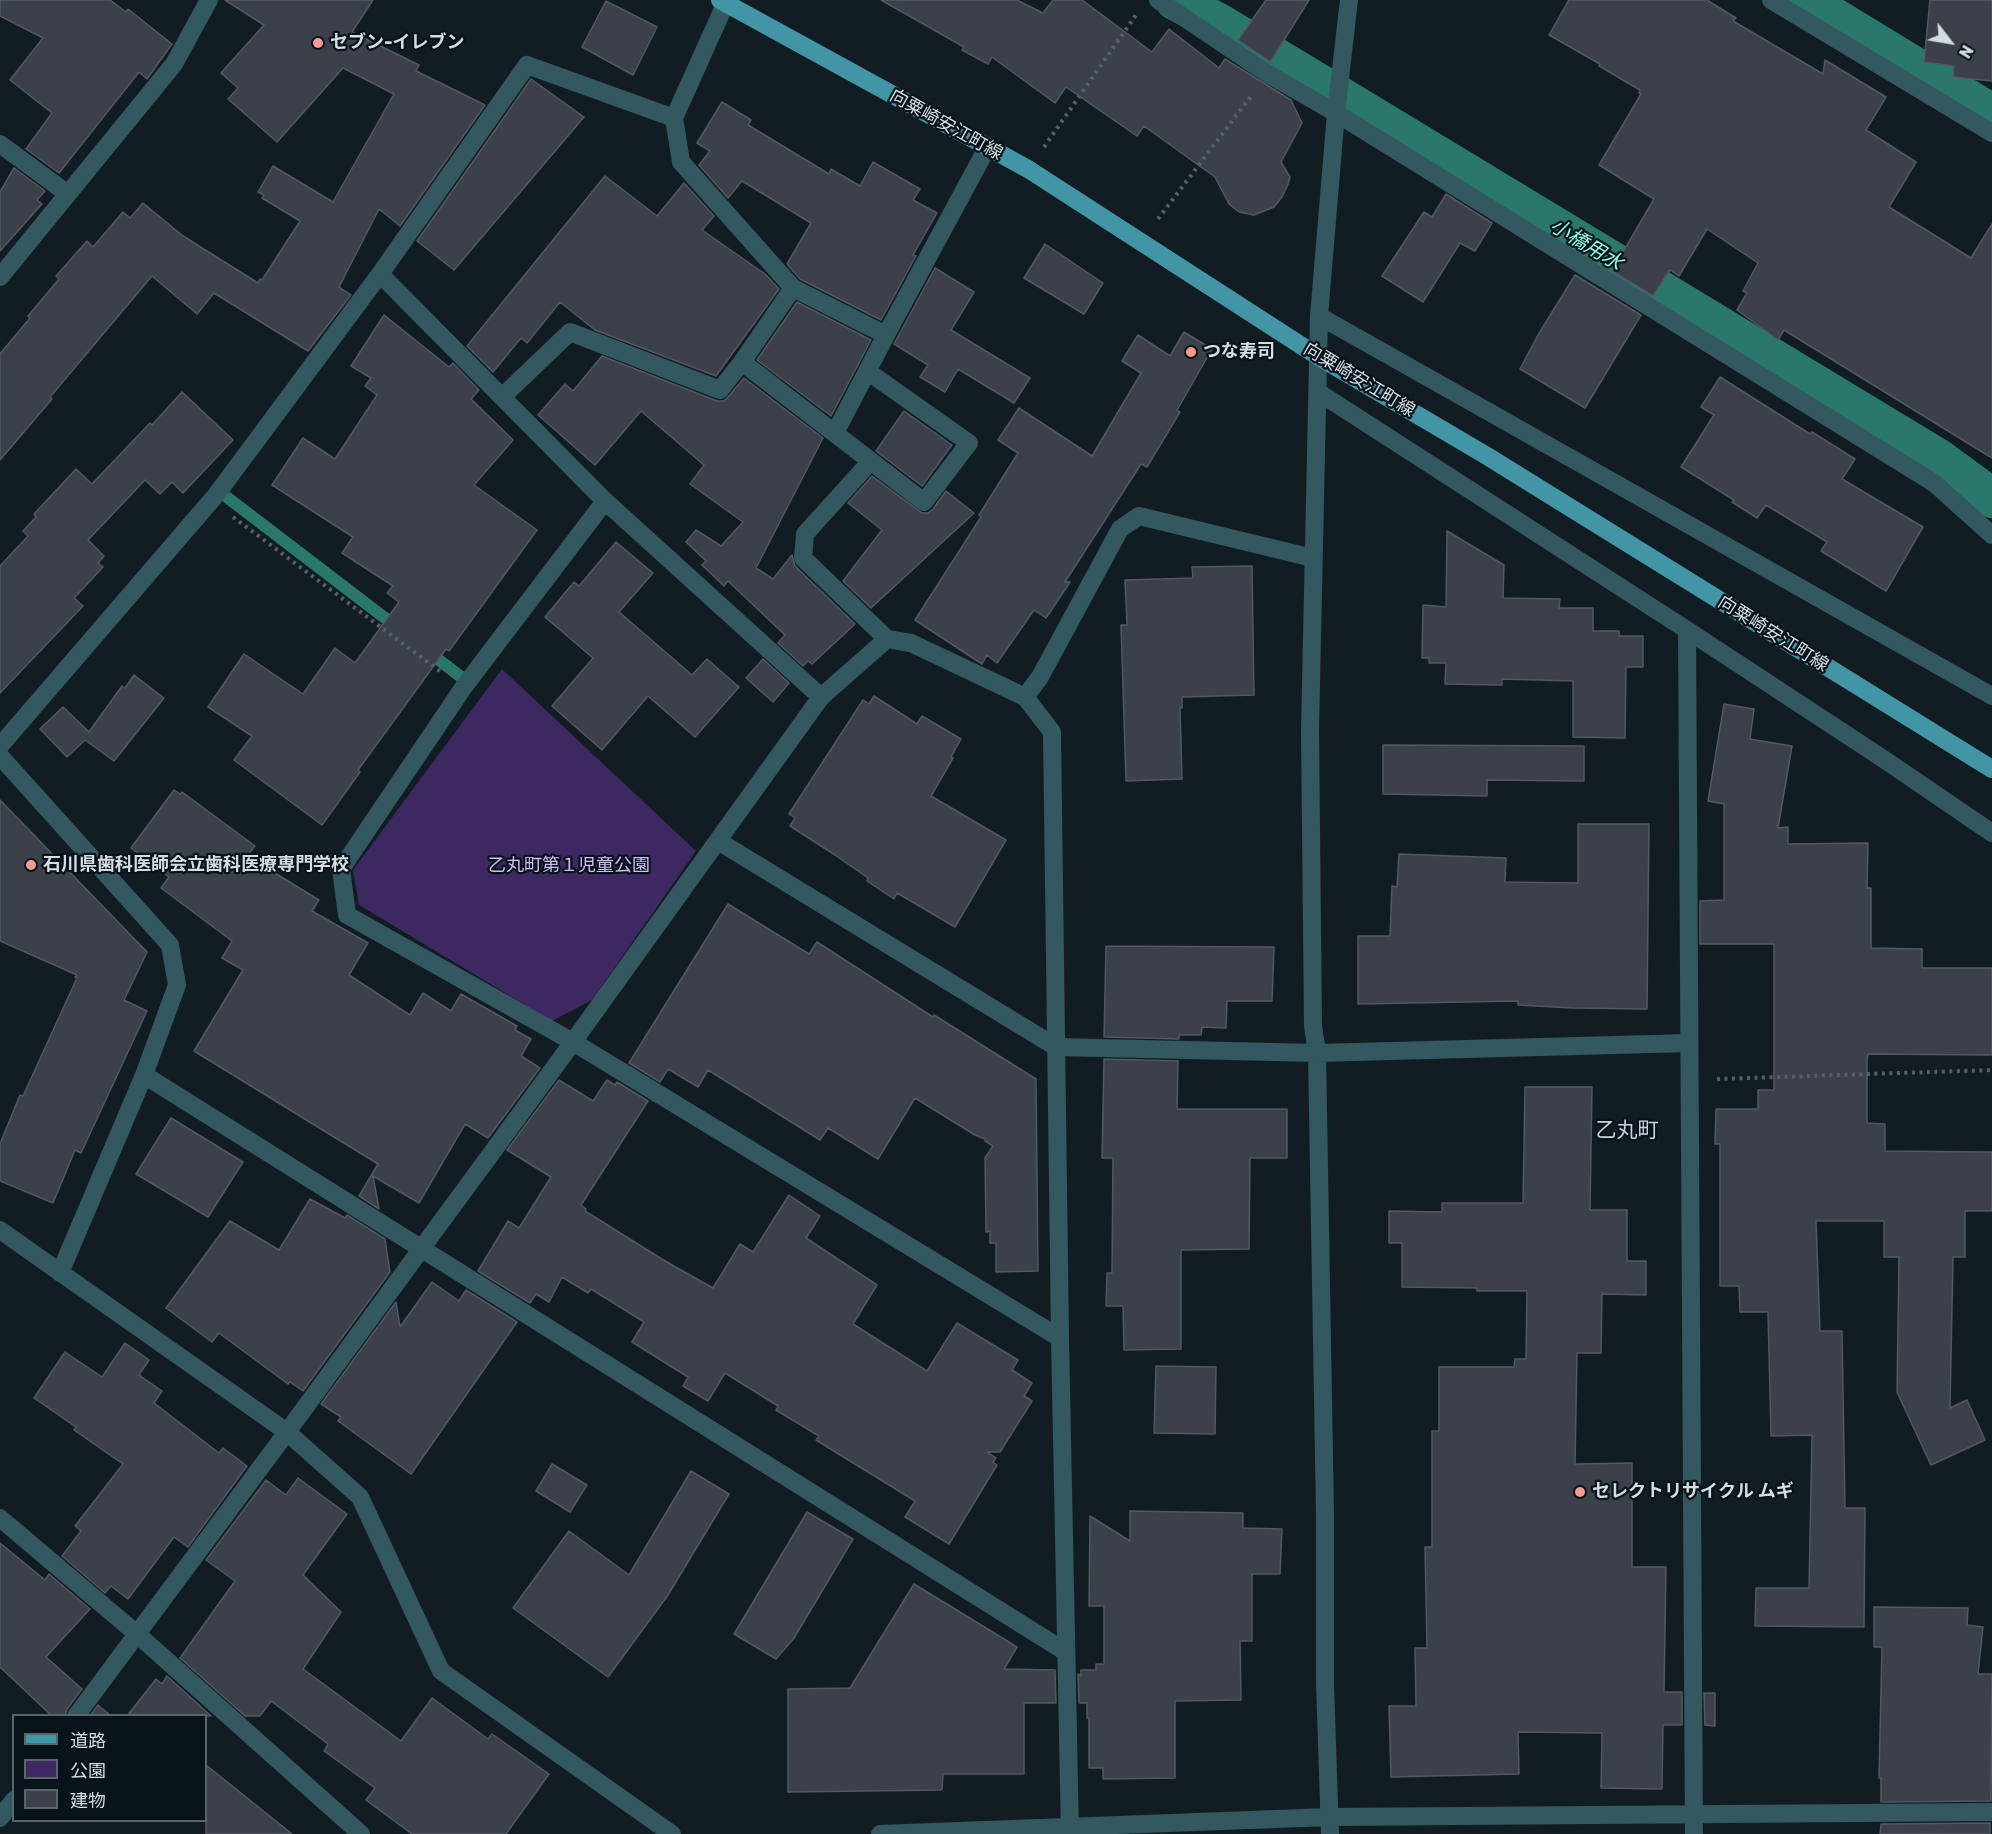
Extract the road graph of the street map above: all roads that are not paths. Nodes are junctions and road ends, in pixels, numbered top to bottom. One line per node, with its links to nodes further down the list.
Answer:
1 (209, 0): 11 (street)
2 (1158, 0): 6 (street)
3 (1349, 0): 6 (street)
4 (1771, 0): 8 (street)
5 (724, 1): 7 (street); 10 (main road, 向粟崎安江町線)
6 (1336, 113): 15 (street); 25 (street)
7 (674, 118): 12 (street); 14 (street)
8 (1992, 133)
9 (0, 144): 11 (street)
10 (987, 148): 16 (street); 17 (main road, 向粟崎安江町線)
11 (68, 194): 13 (street)
12 (380, 274): 21 (street); 32 (street)
13 (0, 277)
14 (793, 288): 16 (street); 18 (street)
15 (1319, 316): 17 (street); 29 (street)
16 (886, 335): 19 (street)
17 (1319, 357): 20 (street); 34 (main road, 向粟崎安江町線)
18 (742, 362): 21 (street); 22 (street)
19 (867, 371): 22 (street); 23 (street)
20 (1318, 392): 26 (street); 27 (street)
21 (502, 397): 24 (street)
22 (835, 433): 23 (street)
23 (871, 461): 28 (street)
24 (605, 501): 30 (street); 37 (street)
25 (1992, 535)
26 (1313, 558): 31 (street); 40 (street)
27 (1687, 630): 35 (street); 38 (street)
28 (887, 639): 30 (street); 31 (street)
29 (1992, 696)
30 (821, 697): 36 (street)
31 (1025, 697): 39 (street)
32 (0, 746)
33 (0, 756): 41 (street)
34 (1992, 769)
35 (1992, 833)
36 (718, 841): 37 (street); 39 (street)
37 (573, 1042): 43 (street); 45 (street)
38 (1689, 1043): 40 (street); 53 (street)
39 (1056, 1047): 40 (street); 45 (street)
40 (1317, 1053): 55 (street)
41 (144, 1075): 43 (street); 44 (street)
42 (0, 1230): 44 (street)
43 (421, 1248): 46 (street); 49 (street)
44 (60, 1274): 46 (street)
45 (1060, 1338): 49 (street)
46 (287, 1432): 48 (street); 58 (street)
47 (0, 1518): 48 (street)
48 (137, 1634): 50 (street); 57 (street)
49 (1066, 1652): 56 (street)
50 (77, 1714)
51 (12, 1803): 54 (street)
52 (1992, 1812): 53 (street)
53 (1694, 1814): 55 (street); 60 (street)
54 (0, 1818)
55 (1330, 1825): 56 (street)
56 (1070, 1830): 59 (street)
57 (362, 1834)
58 (672, 1834)
59 (880, 1834)
60 (1694, 1834)

